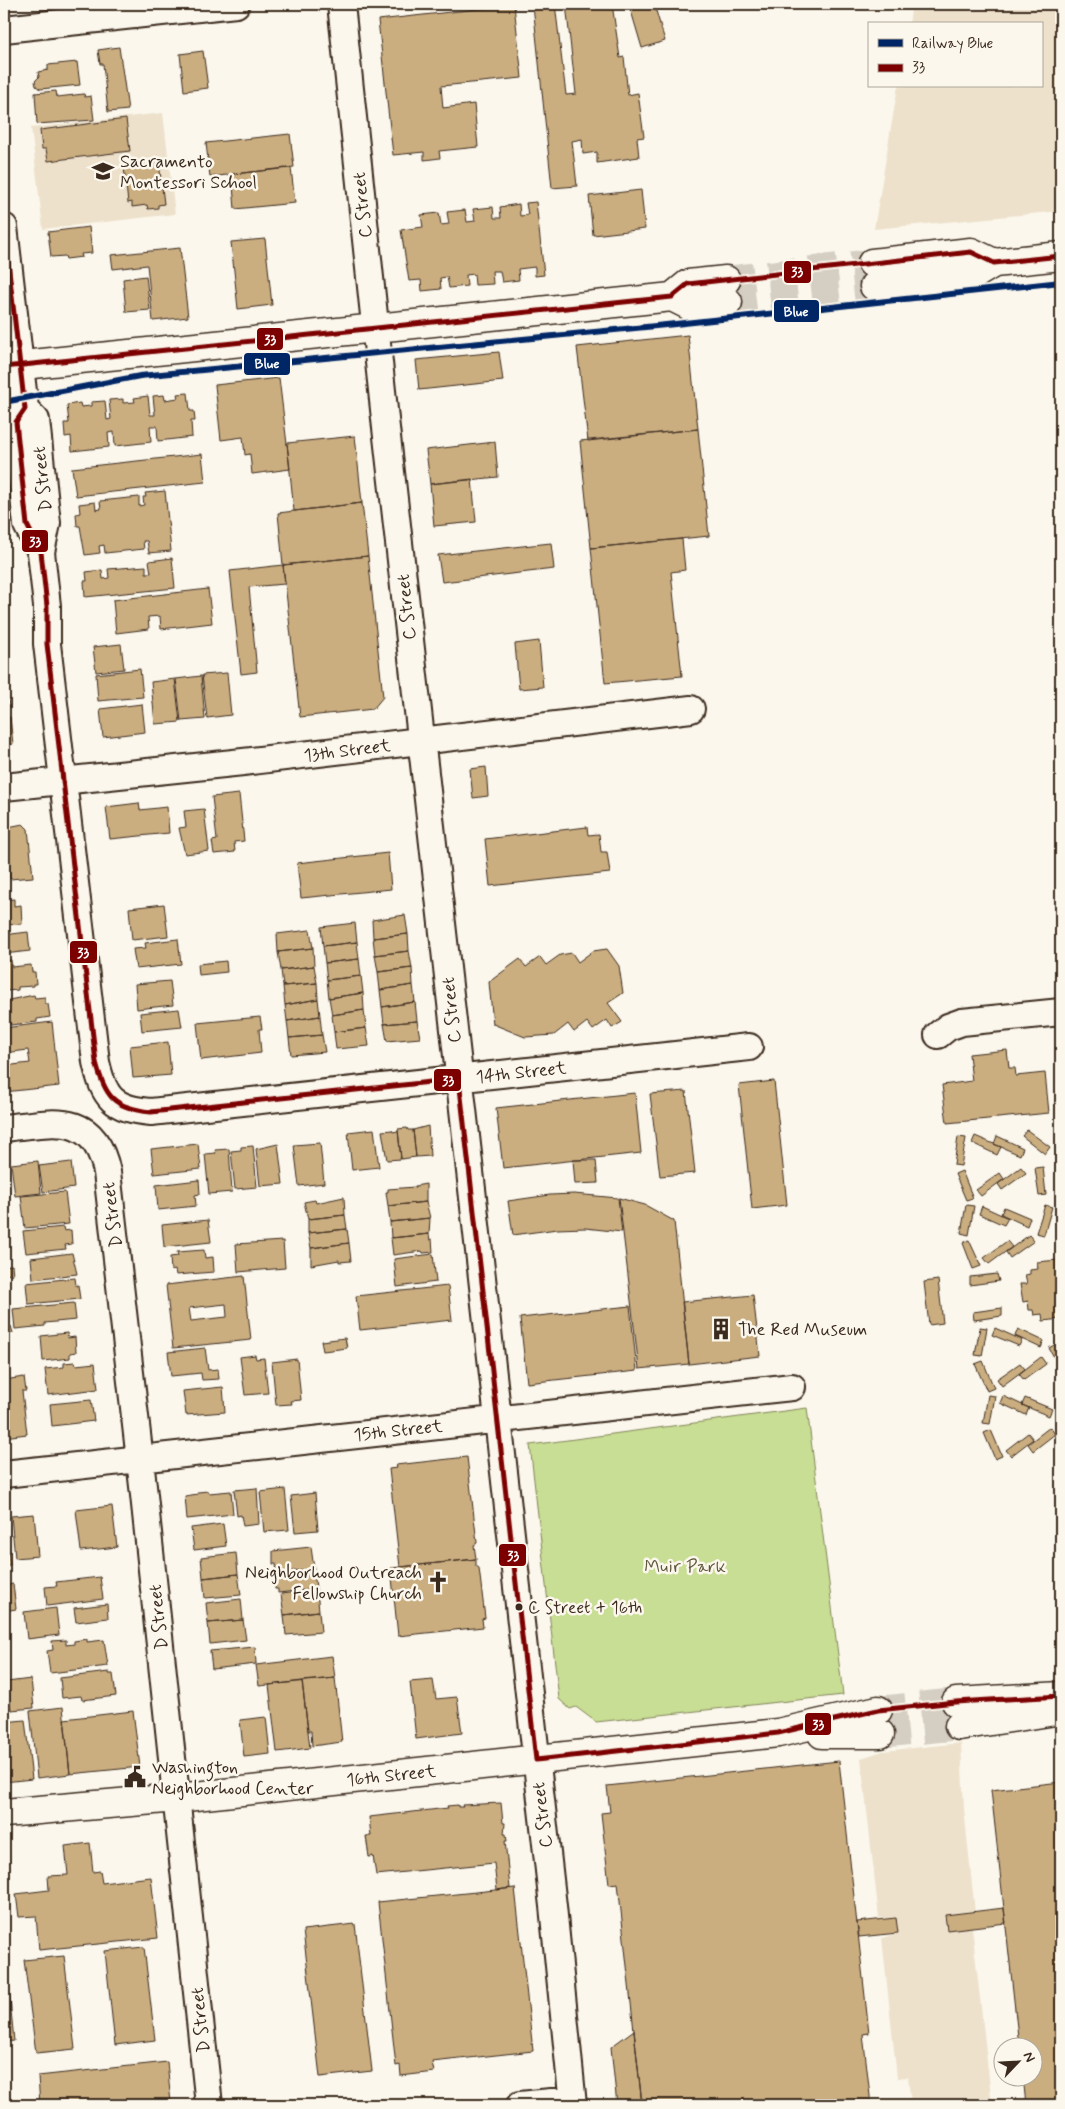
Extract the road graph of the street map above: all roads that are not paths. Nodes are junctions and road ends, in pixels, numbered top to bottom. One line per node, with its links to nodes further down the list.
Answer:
1 (236, 4): 3 (street)
2 (341, 4): 9 (street, C Street)
3 (164, 7): 4 (street)
4 (4, 29)
5 (4, 226): 10 (street, D Street)
6 (1061, 256): 7 (main road)
7 (873, 275)
8 (727, 291): 9 (main road)
9 (375, 327): 10 (main road); 12 (street, C Street)
10 (12, 366): 13 (street, D Street)
11 (691, 708): 12 (street, 13th Street)
12 (421, 741): 13 (street, 13th Street); 18 (street, C Street)
13 (62, 781): 14 (street, 13th Street); 19 (street, D Street)
14 (4, 787)
15 (1061, 1012): 16 (street)
16 (938, 1035)
17 (749, 1047): 18 (street, 14th Street)
18 (459, 1079): 19 (street, 14th Street); 22 (street, C Street)
19 (115, 1104)
20 (4, 1128): 23 (street, D Street)
21 (792, 1387): 22 (street, 15th Street)
22 (498, 1419): 23 (street, 15th Street); 28 (street, C Street)
23 (140, 1460): 24 (street, 15th Street); 29 (street, D Street)
24 (4, 1474)
25 (1061, 1696): 26 (main road)
26 (1061, 1710)
27 (879, 1722): 28 (main road, 16th Street)
28 (536, 1760): 29 (main road, 16th Street); 31 (street, C Street)
29 (177, 1798): 30 (main road, 16th Street); 32 (street, D Street)
30 (4, 1814)
31 (572, 2102): 33 (street)
32 (209, 2105)
33 (520, 2105)

